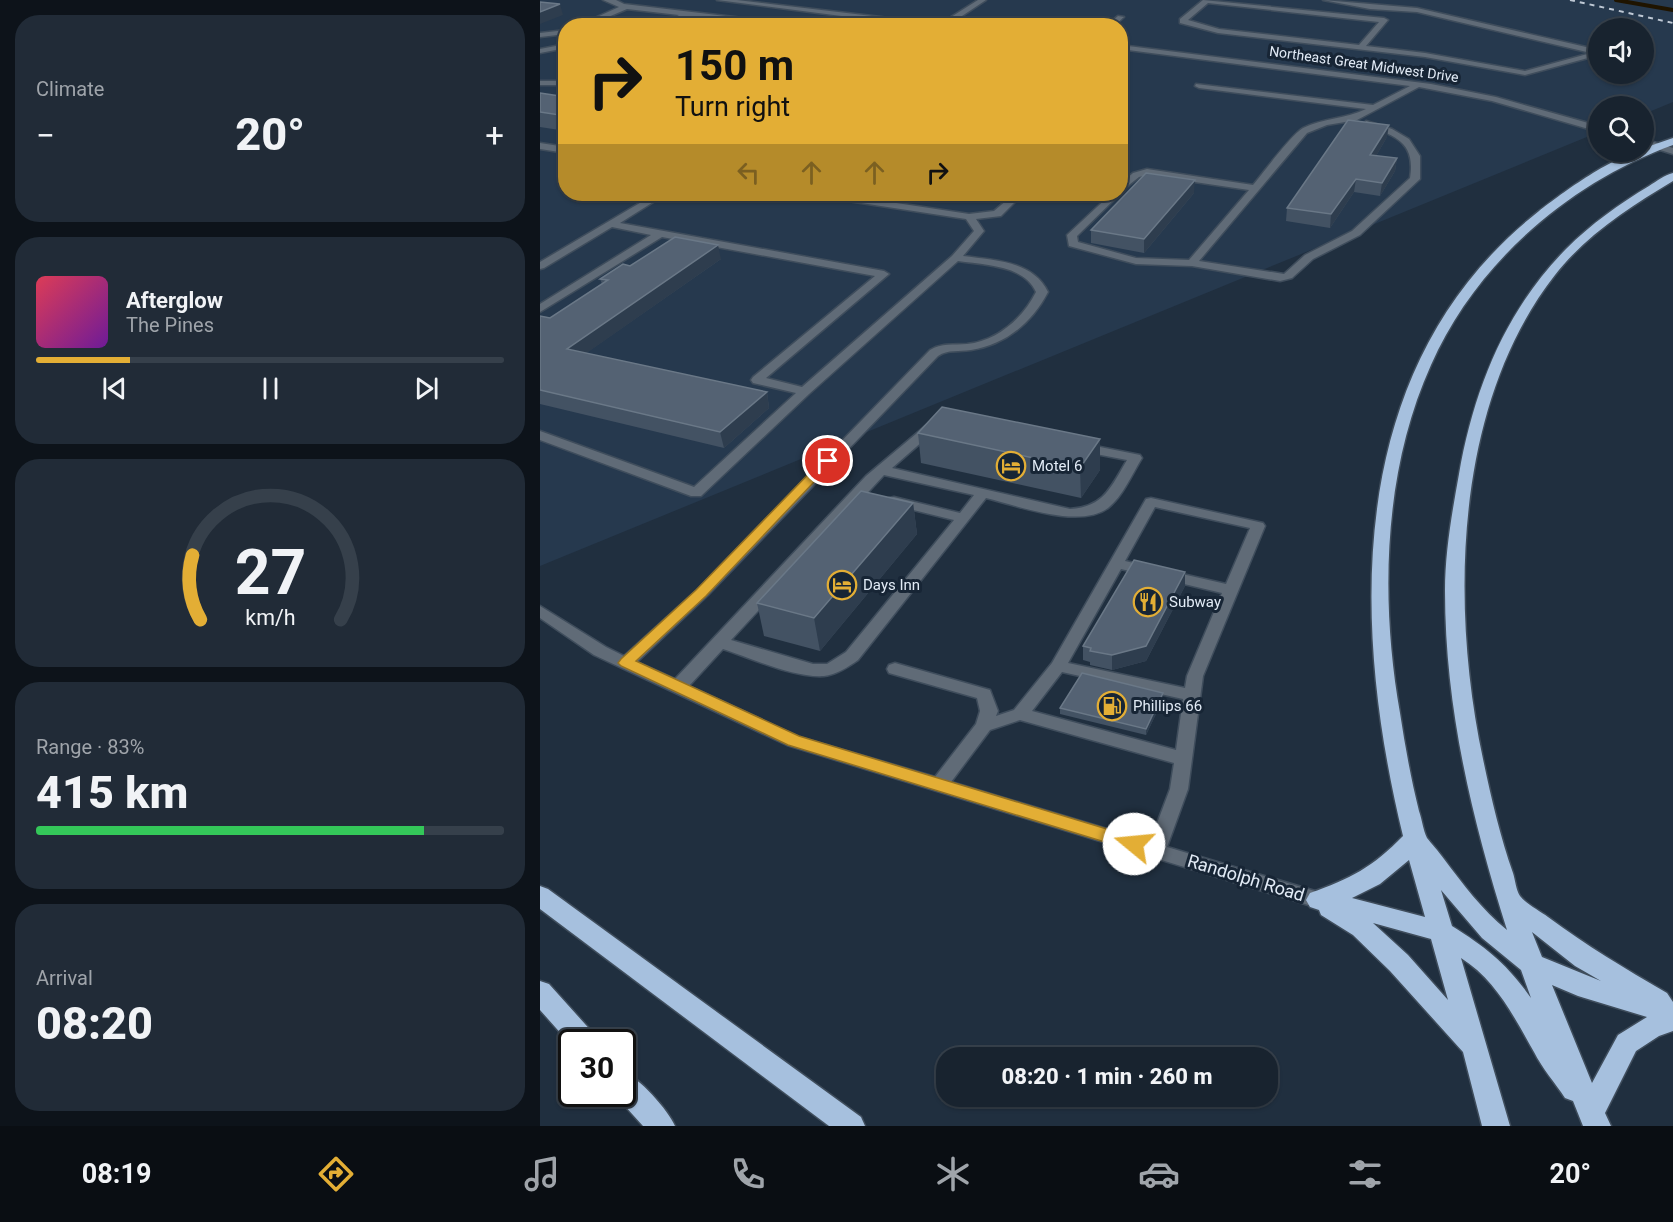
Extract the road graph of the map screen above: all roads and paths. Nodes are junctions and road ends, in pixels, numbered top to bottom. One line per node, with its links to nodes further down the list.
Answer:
1 (606, 0): 8 (street)
2 (720, 0): 7 (street)
3 (769, 0): 7 (street)
4 (983, 0): 15 (street)
5 (1326, 0): 9 (street)
6 (1207, 1): 16 (street); 19 (street)
7 (760, 4): 14 (street)
8 (625, 7): 10 (street); 11 (street)
9 (1417, 10): 16 (street); 22 (street)
10 (687, 14): 12 (street); 13 (street)
11 (599, 18)
12 (678, 18)
13 (727, 18)
14 (881, 18)
15 (953, 18)
16 (1384, 20): 19 (street)
17 (558, 33): 18 (street)
18 (540, 35)
19 (1361, 47): 24 (street)
20 (558, 48): 23 (street)
21 (1128, 48): 27 (street, Northeast Great Midwest Drive)
22 (1588, 49)
23 (540, 51)
24 (1588, 55)
25 (540, 83): 26 (street)
26 (558, 83)
27 (1419, 84): 29 (street); 31 (street, Northeast Great Midwest Drive)
28 (1199, 86): 29 (street)
29 (1373, 107): 30 (street)
30 (1354, 118): 37 (street); 46 (street)
31 (1588, 126)
32 (540, 146): 33 (street)
33 (558, 149)
34 (1617, 162): 72 (highway)
35 (1673, 176): 76 (highway)
36 (1128, 182): 37 (street)
37 (1256, 188): 46 (street)
38 (649, 201): 43 (street)
39 (867, 201): 42 (street)
40 (1011, 201): 42 (street)
41 (1108, 201): 46 (street)
42 (969, 217): 45 (street)
43 (610, 224): 44 (street); 47 (street)
44 (661, 233): 49 (street); 51 (street)
45 (956, 258): 51 (street); 63 (street)
46 (1192, 263)
47 (540, 266)
48 (540, 296): 49 (street)
49 (555, 299): 50 (street)
50 (540, 309)
51 (805, 391): 53 (street)
52 (951, 422): 55 (street)
53 (540, 435)
54 (1065, 443): 57 (street)
55 (881, 470): 56 (street); 57 (street)
56 (858, 493): 58 (street); 62 (street)
57 (983, 493): 58 (street)
58 (964, 518): 62 (street)
59 (1116, 563): 60 (street); 60 (street); 64 (street)
60 (1231, 590): 67 (street)
61 (540, 611): 63 (street, Randolph Road)
62 (719, 642): 66 (street)
63 (626, 663): 66 (street, Randolph Road)
64 (1058, 666): 67 (street); 68 (street)
65 (895, 669): 69 (street)
66 (678, 687): 71 (street, Randolph Road)
67 (1192, 695): 70 (street)
68 (1020, 714): 69 (street); 70 (street)
69 (984, 726): 71 (street)
70 (1183, 759): 73 (street)
71 (939, 785): 73 (street, Randolph Road)
72 (1416, 838): 75 (highway); 77 (highway); 78 (highway)
73 (1156, 851): 75 (street, Randolph Road)
74 (540, 896): 87 (highway)
75 (1318, 900): 77 (highway); 83 (highway)
76 (1511, 902): 78 (highway); 80 (highway)
77 (1443, 933): 83 (highway); 85 (highway)
78 (1533, 965): 80 (highway); 85 (highway)
79 (540, 992): 82 (highway)
80 (1673, 1011)
81 (1673, 1019): 85 (highway)
82 (573, 1029)
83 (1474, 1047): 88 (highway)
84 (636, 1098): 86 (highway)
85 (1594, 1119)
86 (661, 1126)
87 (851, 1126)
88 (1496, 1126)

